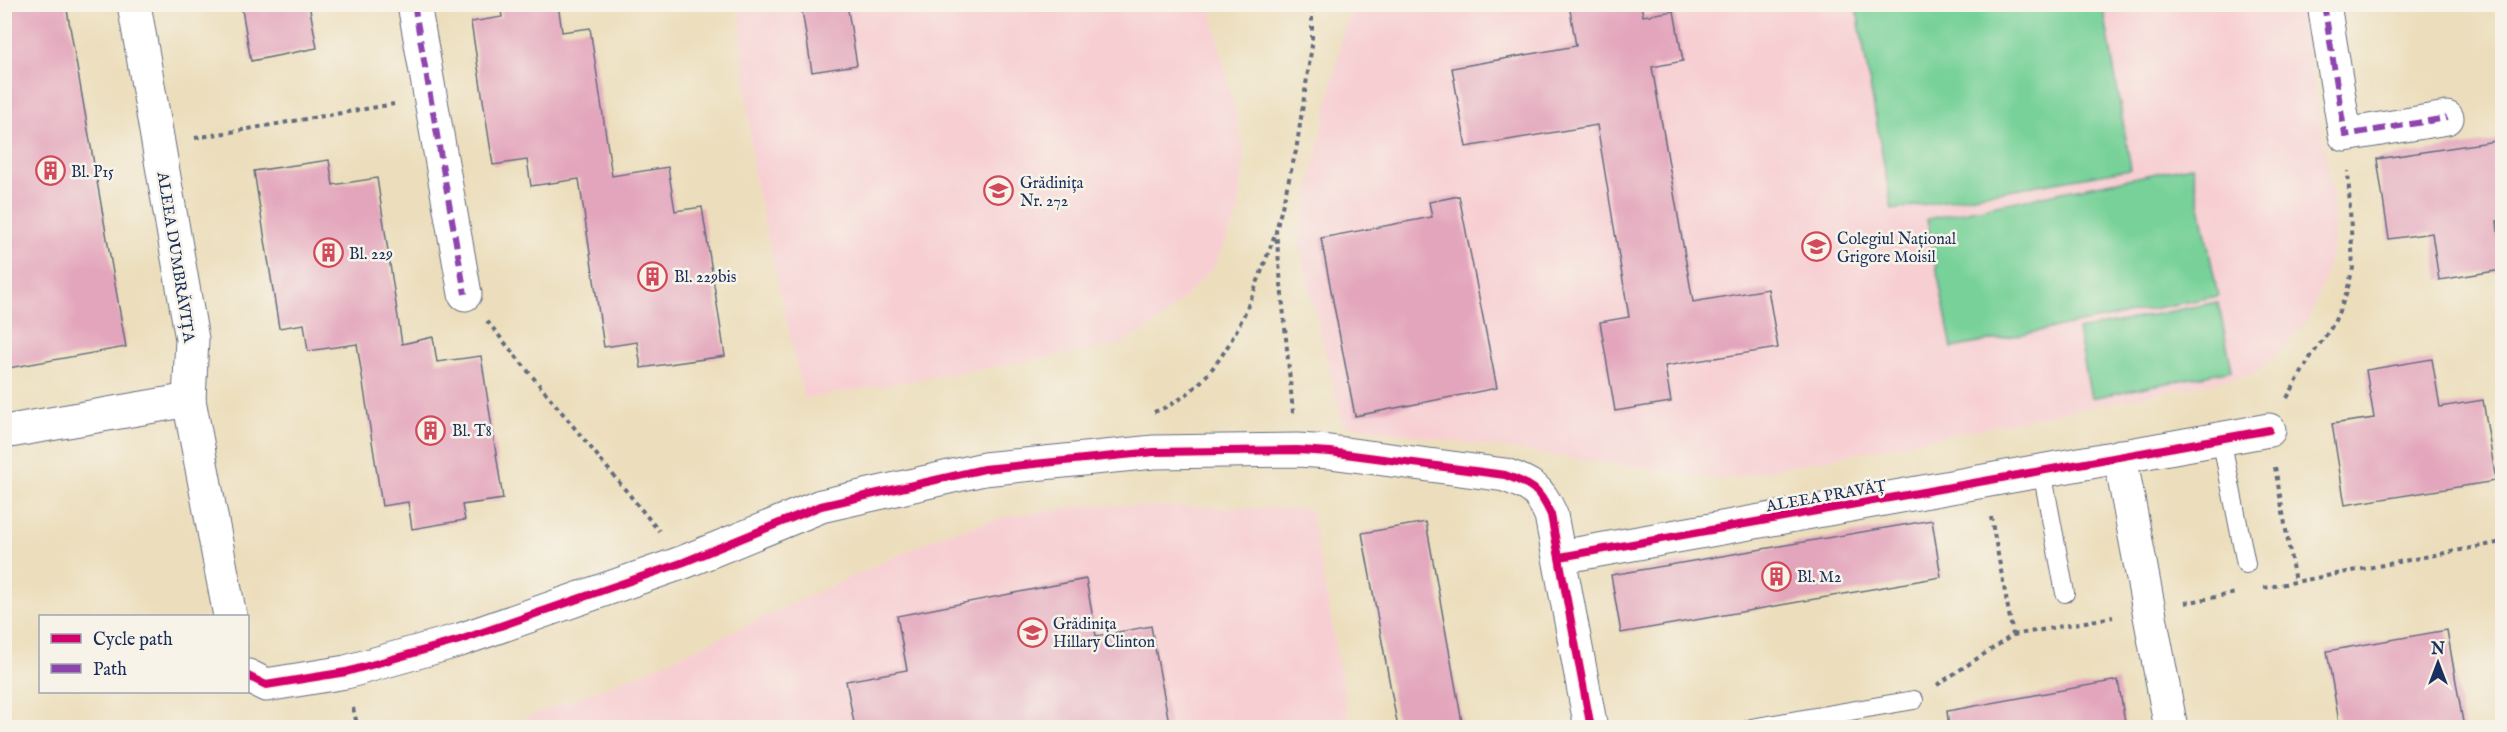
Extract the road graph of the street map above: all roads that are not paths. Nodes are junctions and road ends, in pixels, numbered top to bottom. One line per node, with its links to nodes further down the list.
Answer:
1 (134, 4): 6 (street, ALEEA DUMBRĂVIȚA)
2 (414, 4): 5 (street)
3 (2324, 4): 4 (street)
4 (2447, 118)
5 (465, 294)
6 (189, 400): 8 (street); 15 (street, ALEEA DUMBRĂVIȚA)
7 (2269, 430): 9 (street, ALEEA PRAVĂȚ)
8 (4, 432)
9 (2221, 438): 10 (street, ALEEA PRAVĂȚ); 13 (lane)
10 (2120, 456): 11 (street, ALEEA PRAVĂȚ); 20 (street)
11 (2042, 471): 12 (street, ALEEA PRAVĂȚ); 14 (lane)
12 (1560, 557): 16 (street); 18 (street)
13 (2246, 564)
14 (2065, 593)
15 (230, 615)
16 (249, 676)
17 (1914, 700): 19 (lane)
18 (1591, 728)
19 (1751, 728)
20 (2171, 728)

